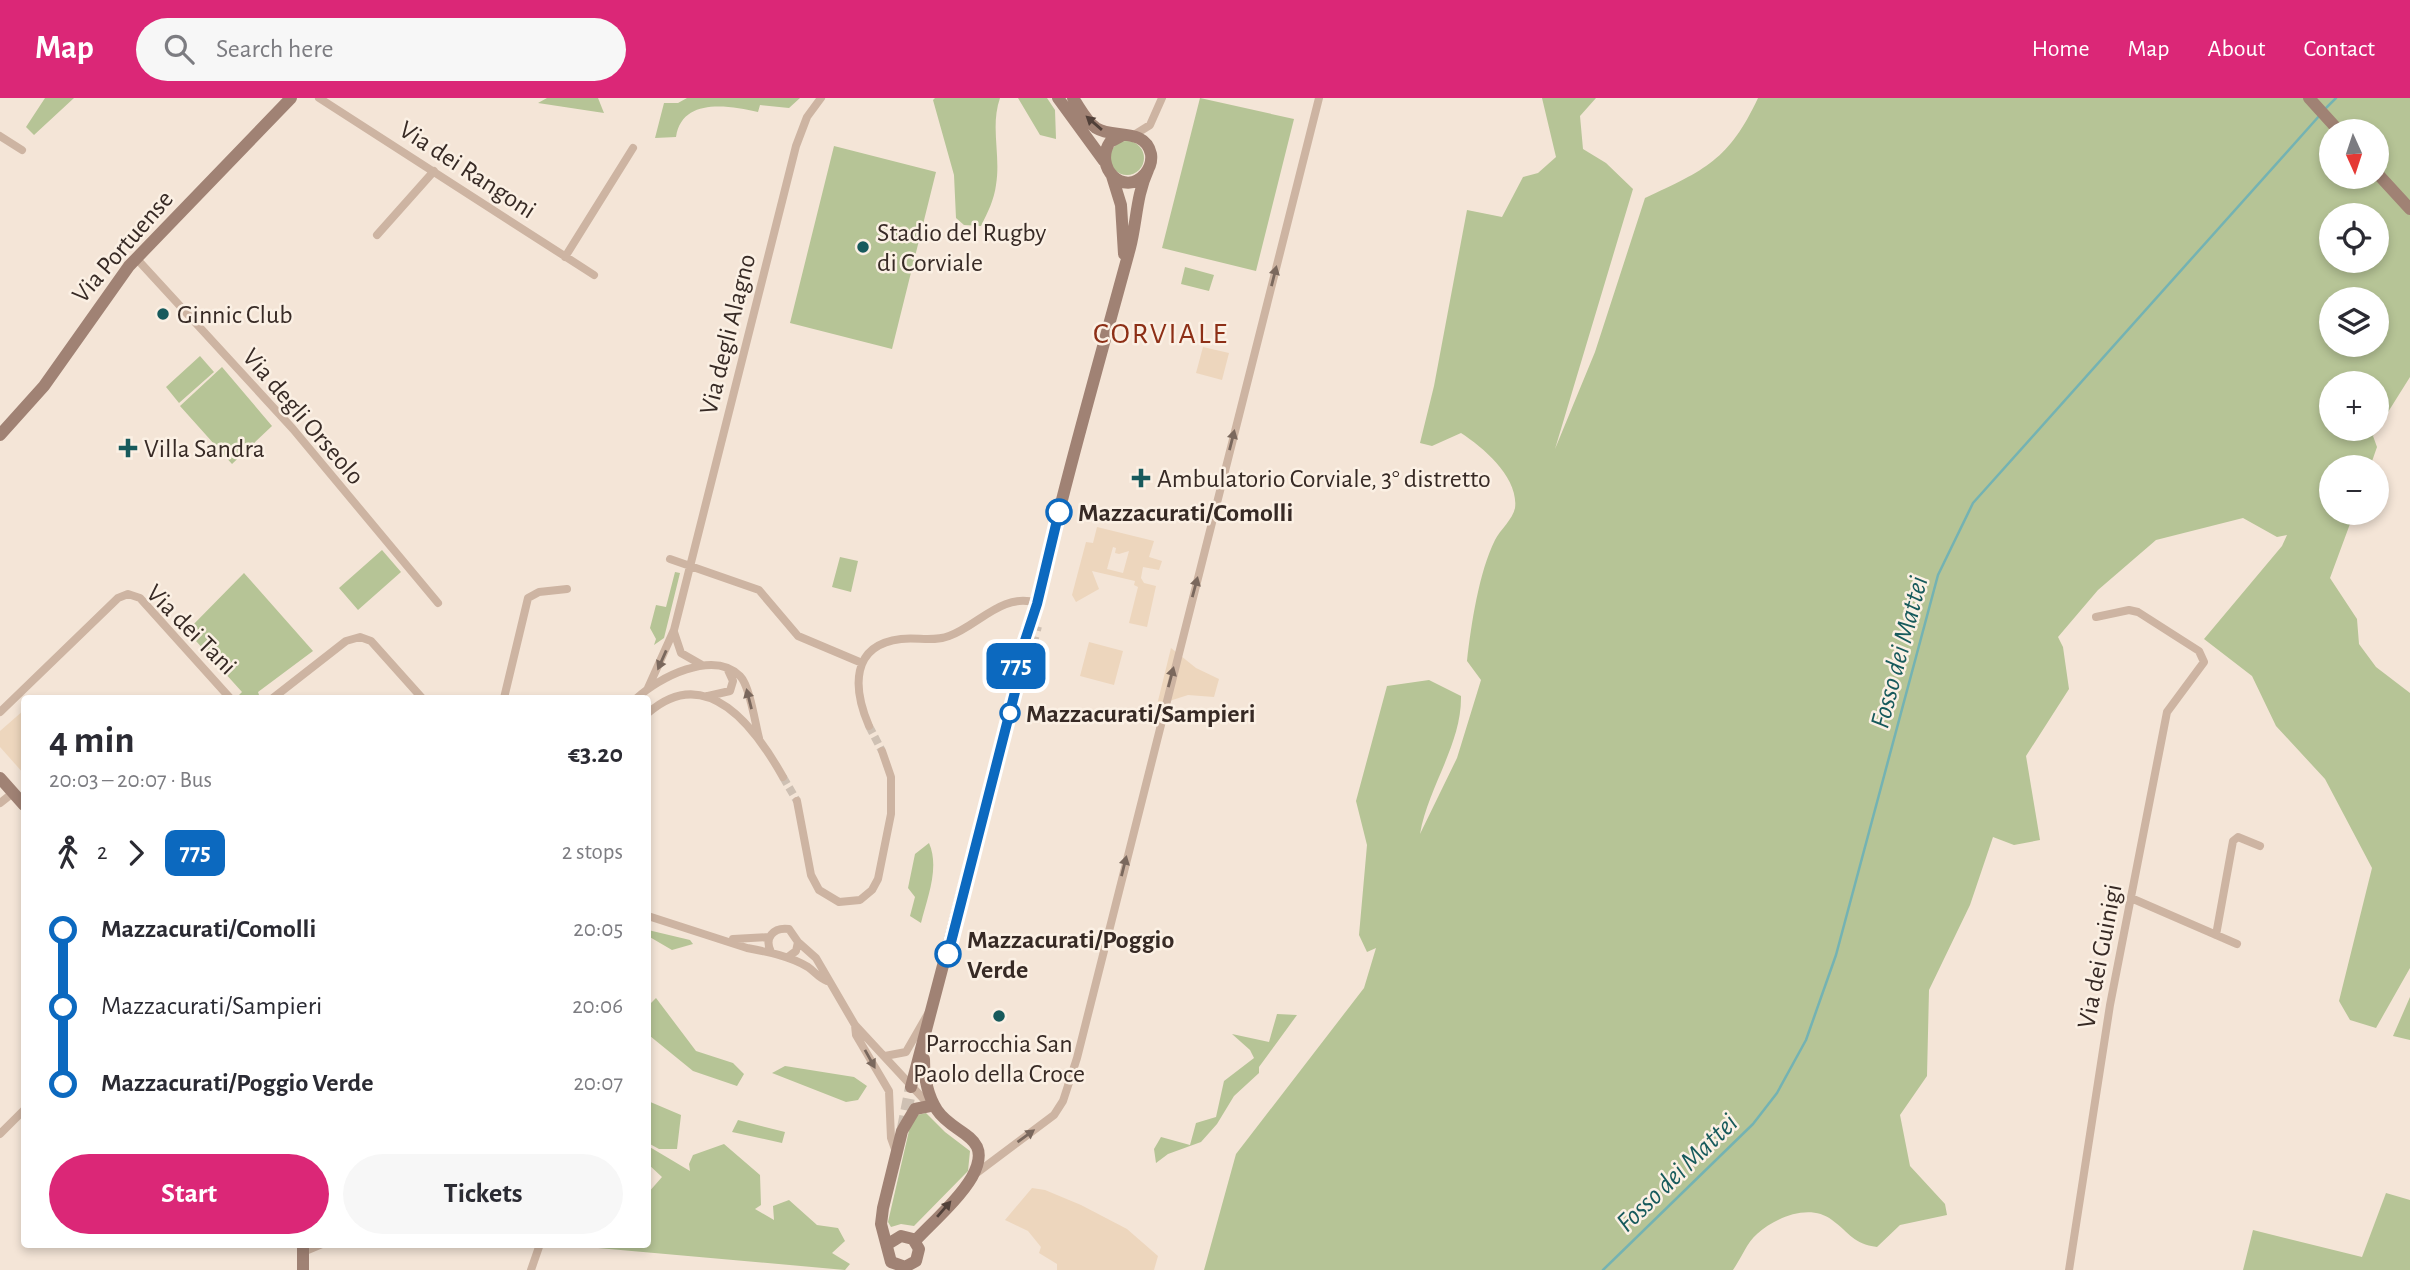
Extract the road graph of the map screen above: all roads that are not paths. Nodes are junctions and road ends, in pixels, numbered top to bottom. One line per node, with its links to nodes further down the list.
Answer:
1 (290, 98): 22 (street, Via Portuense)
2 (319, 98): 16 (street, Via dei Rangoni)
3 (821, 98): 27 (street, Via degli Alagno)
4 (1058, 98): 14 (street)
5 (1073, 98): 10 (street, one-way to 5)
6 (1163, 98): 10 (street)
7 (1319, 98): 76 (street, one-way to 7)
8 (2309, 99): 9 (street)
9 (2328, 119)
10 (1128, 135): 14 (street); 15 (street)
11 (0, 136): 13 (street)
12 (633, 148): 21 (street)
13 (22, 150)
14 (1104, 161): 17 (street)
15 (1148, 170): 17 (street); 23 (street)
16 (434, 171): 20 (street); 21 (street, Via dei Rangoni)
17 (1112, 176): 23 (street)
18 (2389, 186): 19 (street)
19 (2410, 209)
20 (377, 235)
21 (565, 257): 24 (street, Via dei Rangoni)
22 (136, 258): 25 (street, Via Portuense); 29 (street, Via degli Orseolo)
23 (1124, 262): 30 (street)
24 (594, 275)
25 (0, 435)
26 (670, 559): 27 (street)
27 (691, 565): 33 (street, Via degli Alagno); 34 (street)
28 (567, 589): 42 (street)
29 (438, 603)
30 (1036, 608): 32 (street); 34 (street)
31 (2096, 617): 57 (street, Via dei Guinigi)
32 (1031, 629)
33 (674, 630): 35 (street); 38 (street, Via degli Alagno, one-way to 38)
34 (862, 663): 47 (street)
35 (704, 667): 36 (street); 38 (street)
36 (727, 668): 44 (street); 48 (street, one-way to 36)
37 (1020, 668): 67 (street)
38 (648, 688): 43 (street)
39 (227, 695): 46 (street, Via dei Tani)
40 (278, 695): 41 (street)
41 (419, 695)
42 (505, 695)
43 (640, 695)
44 (705, 696): 45 (street); 48 (street)
45 (651, 711)
46 (0, 712)
47 (869, 726)
48 (760, 738): 50 (street)
49 (882, 751): 54 (street)
50 (783, 777)
51 (0, 778): 52 (street)
52 (14, 793): 53 (street); 55 (street)
53 (21, 801)
54 (797, 801)
55 (0, 803)
56 (2260, 846): 59 (street)
57 (2131, 898): 59 (street); 85 (street, Via dei Guinigi)
58 (651, 918): 61 (street)
59 (2216, 935): 63 (street)
60 (769, 937): 61 (street); 62 (street); 64 (street)
61 (727, 939): 64 (street)
62 (798, 942): 65 (street); 66 (street)
63 (2236, 944)
64 (771, 952): 65 (street)
65 (788, 957): 66 (street)
66 (827, 981): 68 (street)
67 (934, 1007): 69 (street); 70 (street)
68 (855, 1025): 70 (street); 75 (street, one-way to 75)
69 (926, 1038): 71 (street); 72 (street)
70 (885, 1056): 71 (street)
71 (911, 1087): 72 (street)
72 (934, 1109): 75 (street); 76 (street)
73 (21, 1113): 74 (street)
74 (0, 1134)
75 (896, 1154): 78 (street)
76 (972, 1177): 77 (street, one-way to 76)
77 (915, 1241): 78 (street); 82 (street)
78 (888, 1244): 81 (street)
79 (303, 1248): 83 (street)
80 (539, 1248): 84 (street)
81 (886, 1266): 82 (street)
82 (916, 1267)
83 (303, 1270)
84 (531, 1270)
85 (2069, 1270)

